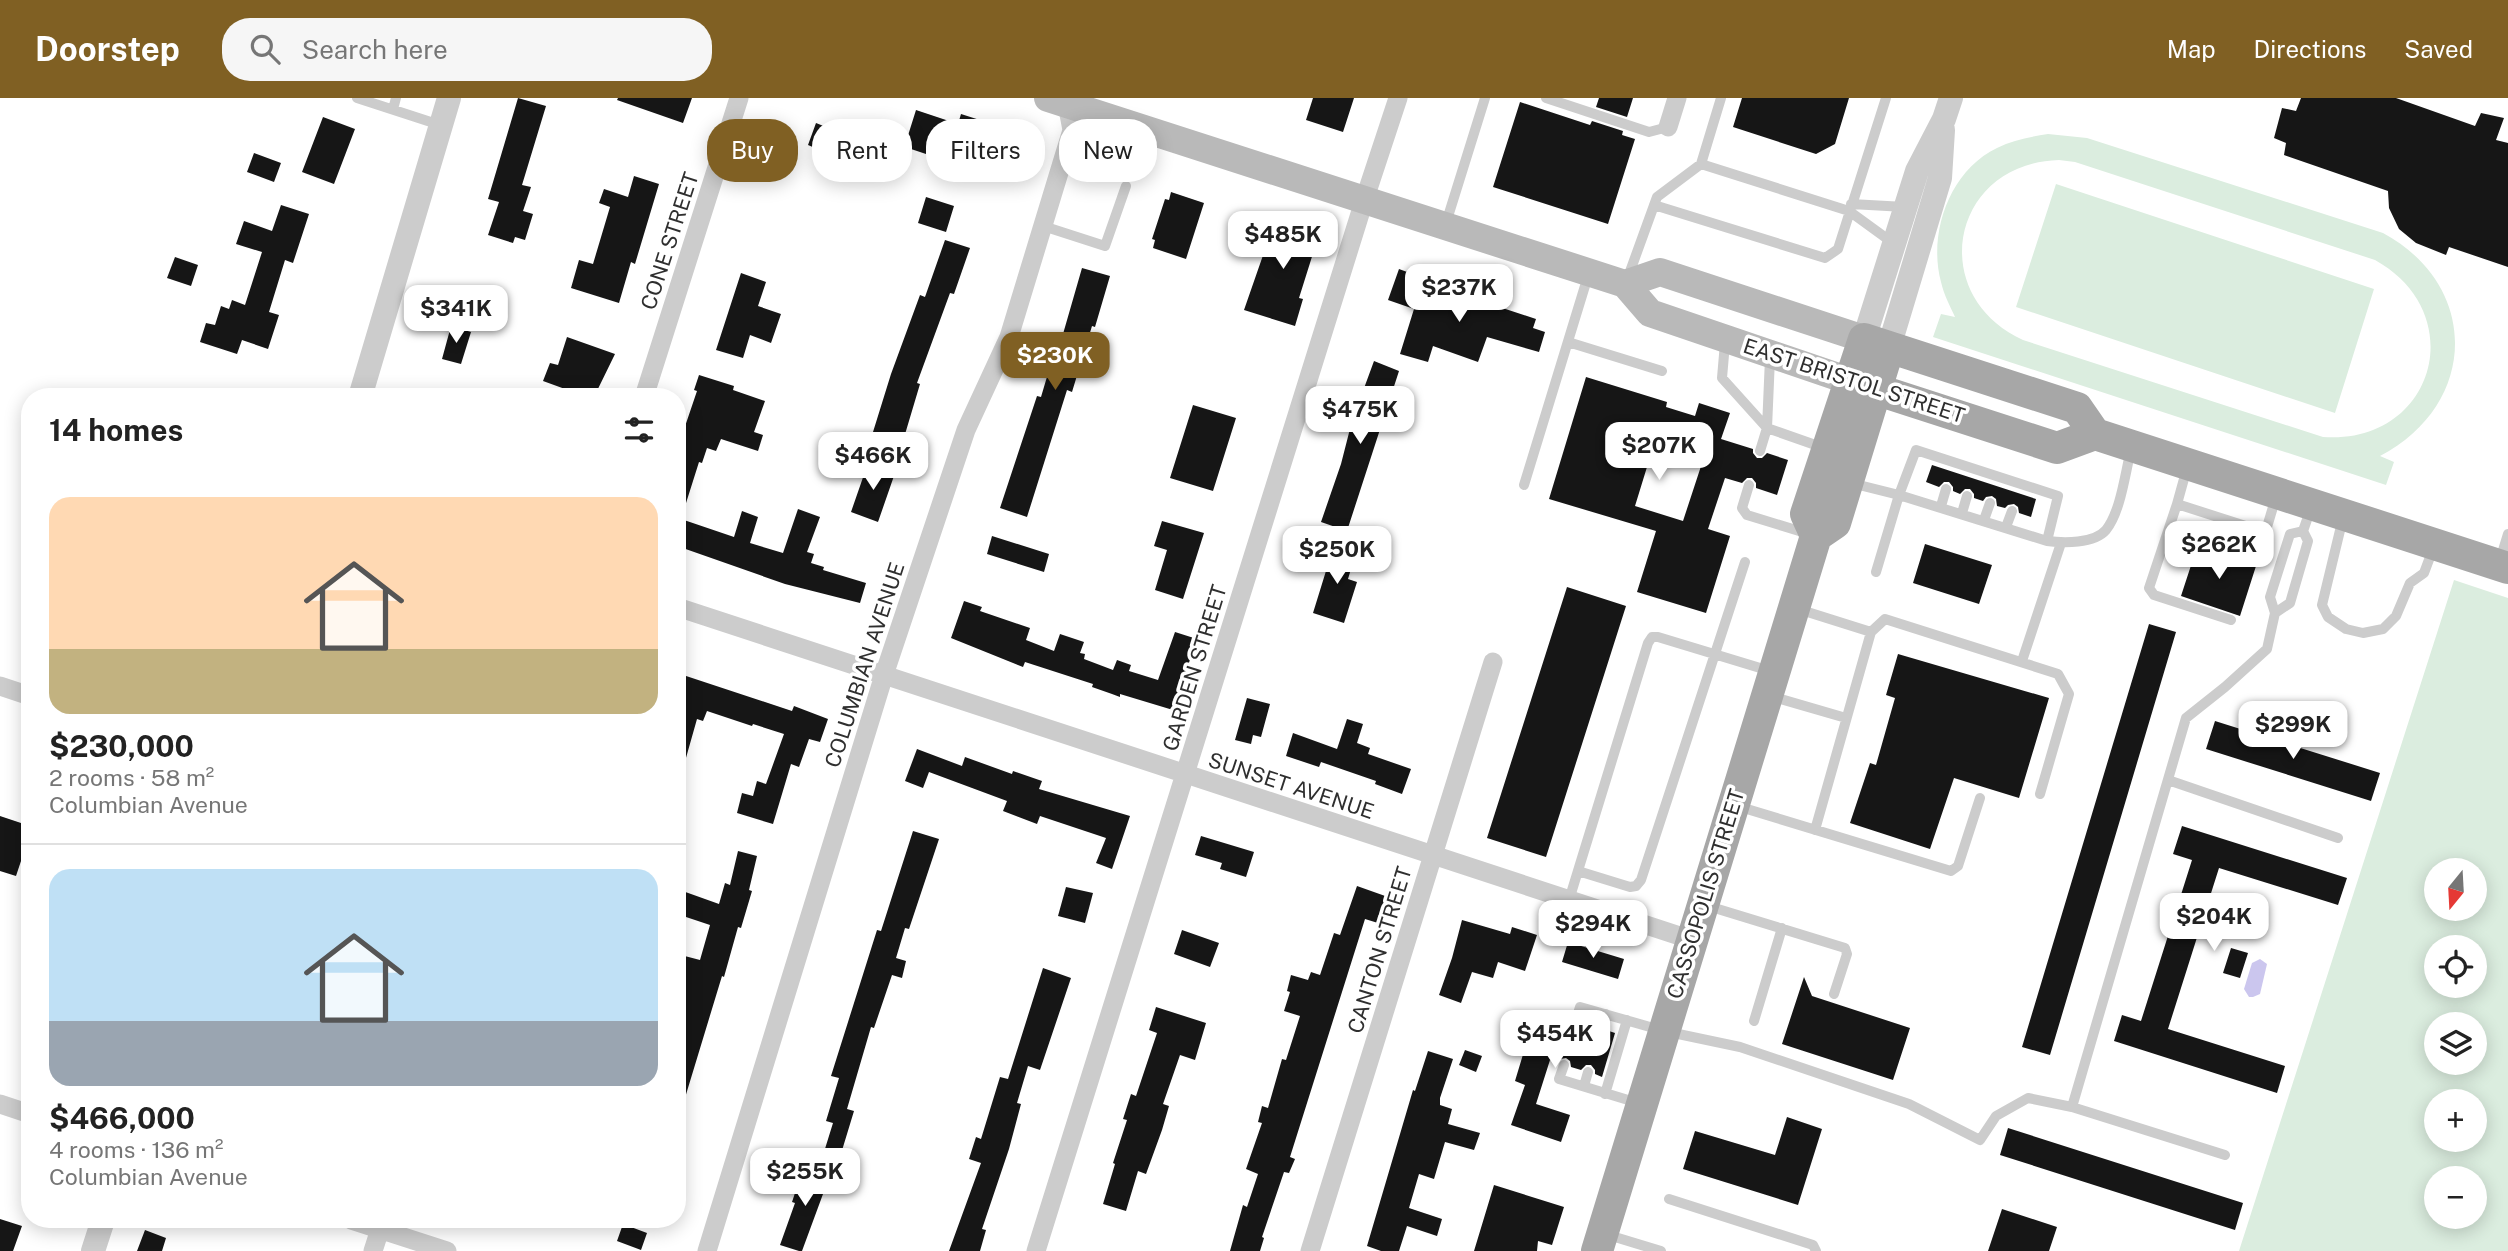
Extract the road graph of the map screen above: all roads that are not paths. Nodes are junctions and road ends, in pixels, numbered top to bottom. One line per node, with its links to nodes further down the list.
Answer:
1 (357, 98): 13 (lane)
2 (396, 98): 13 (lane)
3 (449, 98): 14 (street)
4 (739, 98): 34 (street, CONE STREET)
5 (1398, 98): 18 (street, GARDEN STREET)
6 (1485, 98): 23 (lane)
7 (1546, 98): 15 (lane)
8 (1677, 98): 15 (street)
9 (1721, 98): 16 (lane)
10 (1886, 98): 21 (lane)
11 (1061, 100): 18 (main road); 22 (street, COLUMBIAN AVENUE)
12 (1948, 108): 20 (street, CASSOPOLIS STREET); 29 (street, CASSOPOLIS STREET)
13 (393, 109): 14 (lane)
14 (440, 125): 33 (street)
15 (1668, 127)
16 (1701, 164): 19 (lane); 21 (lane)
17 (1126, 186): 22 (lane)
18 (1364, 201): 23 (main road); 78 (street, GARDEN STREET)
19 (1654, 205): 21 (lane); 26 (lane)
20 (1906, 207): 21 (lane); 24 (street, CASSOPOLIS STREET)
21 (1850, 208): 24 (lane)
22 (1043, 226): 73 (street, COLUMBIAN AVENUE)
23 (1444, 226): 25 (main road)
24 (1894, 244): 29 (street, CASSOPOLIS STREET)
25 (1589, 272): 26 (main road); 28 (lane)
26 (1625, 284): 27 (main road, EAST BRISTOL STREET); 29 (main road, EAST BRISTOL STREET)
27 (1725, 338): 30 (main road, EAST BRISTOL STREET); 35 (lane)
28 (1568, 342): 31 (lane); 42 (lane)
29 (1876, 343): 32 (main road, CASSOPOLIS STREET); 36 (main road, EAST BRISTOL STREET)
30 (1771, 354): 32 (main road, EAST BRISTOL STREET); 35 (lane)
31 (1662, 371)
32 (1863, 385): 36 (main road, EAST BRISTOL STREET); 38 (main road, CASSOPOLIS STREET); 41 (main road, CASSOPOLIS STREET)
33 (363, 388)
34 (647, 388)
35 (1767, 428): 38 (lane); 39 (lane)
36 (2095, 434): 37 (main road)
37 (2132, 446): 40 (main road); 60 (lane)
38 (1827, 449): 58 (main road, CASSOPOLIS STREET)
39 (1760, 451)
40 (2188, 464): 45 (main road); 49 (lane)
41 (1847, 482): 46 (lane); 58 (main road, CASSOPOLIS STREET)
42 (1524, 485)
43 (1749, 485): 58 (lane)
44 (1946, 489): 50 (lane)
45 (2277, 494): 49 (lane); 54 (main road)
46 (1899, 495): 50 (lane); 59 (lane); 64 (lane)
47 (1967, 496): 52 (lane)
48 (1990, 503): 55 (lane)
49 (2177, 504): 68 (lane)
50 (1941, 506): 52 (lane)
51 (2012, 511): 56 (lane)
52 (1962, 513): 55 (lane)
53 (2344, 514): 54 (main road); 61 (main road); 61 (lane)
54 (2308, 518): 67 (lane); 67 (lane)
55 (1984, 520): 56 (lane)
56 (2006, 527): 59 (lane)
57 (2508, 534): 63 (lane)
58 (1816, 536): 65 (main road, CASSOPOLIS STREET)
59 (2047, 541): 60 (lane)
60 (2061, 542): 71 (lane)
61 (2435, 544): 63 (main road)
62 (1745, 562): 70 (lane)
63 (2503, 566)
64 (1876, 572)
65 (1794, 608): 69 (lane); 74 (main road, CASSOPOLIS STREET)
66 (686, 610): 73 (street, SUNSET AVENUE)
67 (2276, 613): 79 (lane)
68 (2231, 620)
69 (1871, 632): 71 (lane); 77 (lane)
70 (1715, 654): 74 (lane); 86 (lane); 86 (lane)
71 (2022, 661): 80 (lane)
72 (1493, 662): 85 (street, CANTON STREET)
73 (884, 675): 78 (street, SUNSET AVENUE); 115 (street, COLUMBIAN AVENUE)
74 (1770, 684): 77 (lane); 82 (main road, CASSOPOLIS STREET)
75 (0, 686): 76 (street)
76 (21, 693)
77 (1846, 718): 83 (lane)
78 (1186, 775): 85 (street, SUNSET AVENUE); 116 (street, GARDEN STREET)
79 (2168, 780): 84 (lane); 104 (lane)
80 (2040, 794)
81 (1980, 798): 83 (lane)
82 (1733, 805): 83 (lane); 88 (main road, CASSOPOLIS STREET)
83 (1815, 830)
84 (2338, 838)
85 (1433, 855): 87 (street, SUNSET AVENUE); 117 (street, CANTON STREET)
86 (1578, 871): 87 (lane)
87 (1569, 900): 90 (street, SUNSET AVENUE)
88 (1703, 904): 89 (lane); 90 (main road, CASSOPOLIS STREET)
89 (1782, 928): 91 (lane); 95 (lane)
90 (1692, 940): 97 (main road, CASSOPOLIS STREET)
91 (1834, 994)
92 (1606, 1014): 93 (lane); 94 (lane); 96 (lane)
93 (1576, 1020)
94 (1627, 1020): 97 (lane); 101 (lane)
95 (1754, 1021)
96 (1602, 1028)
97 (1664, 1031): 103 (main road, CASSOPOLIS STREET); 104 (lane)
98 (1564, 1065): 100 (lane)
99 (1588, 1072): 100 (lane)
100 (1584, 1087): 101 (lane)
101 (1605, 1094): 103 (lane)
102 (0, 1104): 105 (street)
103 (1642, 1104): 111 (main road, CASSOPOLIS STREET)
104 (2072, 1107): 106 (lane)
105 (21, 1111)
106 (2225, 1154)
107 (1669, 1199): 119 (lane)
108 (100, 1228): 112 (street)
109 (381, 1228): 113 (street)
110 (389, 1228): 114 (street)
111 (1599, 1242): 118 (lane)
112 (93, 1251)
113 (373, 1251)
114 (446, 1251)
115 (707, 1251)
116 (1036, 1251)
117 (1310, 1251)
118 (1661, 1251)
119 (1816, 1251)

